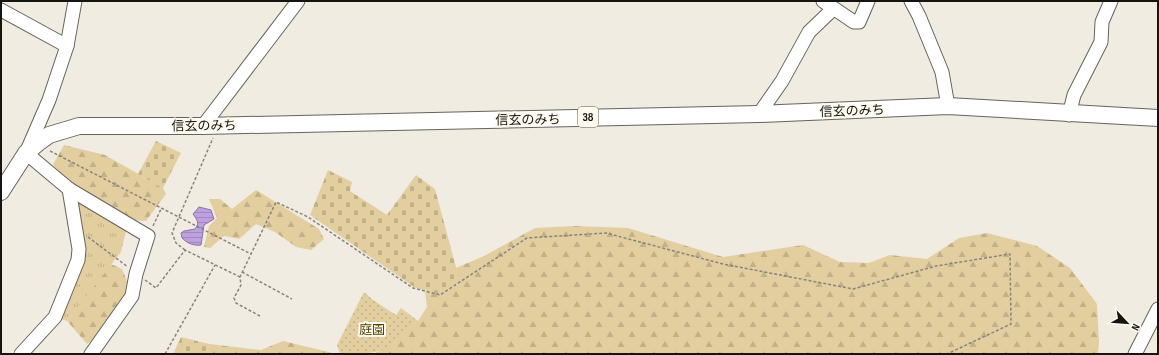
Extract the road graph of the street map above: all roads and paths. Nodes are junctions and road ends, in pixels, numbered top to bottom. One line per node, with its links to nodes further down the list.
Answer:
1 (75, 1): 8 (street)
2 (298, 1): 14 (street)
3 (868, 1): 6 (street)
4 (911, 1): 9 (street)
5 (1111, 1): 11 (street)
6 (828, 5): 10 (street)
7 (1, 10): 8 (street)
8 (67, 46): 15 (street)
9 (948, 106): 10 (main road, 信玄のみち / 38); 11 (main road, 信玄のみち / 38)
10 (759, 114): 13 (main road, 信玄のみち / 38)
11 (1069, 115): 12 (main road, 信玄のみち / 38)
12 (1158, 118)
13 (220, 125): 14 (main road, 信玄のみち / 38); 19 (path)
14 (203, 126): 15 (main road, 信玄のみち / 38)
15 (32, 148): 16 (street); 17 (main road, 38); 18 (path)
16 (69, 190): 20 (street); 21 (street)
17 (1, 192)
18 (161, 209): 19 (path); 21 (path)
19 (177, 218): 22 (path); 23 (path)
20 (77, 228): 26 (path); 31 (street)
21 (148, 236): 26 (street)
22 (185, 250): 24 (path); 26 (path)
23 (251, 254): 25 (path); 34 (path)
24 (215, 265): 27 (path); 33 (path)
25 (242, 272): 27 (path); 28 (path)
26 (136, 274): 32 (street)
27 (240, 277): 30 (path)
28 (292, 299)
29 (1158, 309): 35 (street)
30 (260, 316)
31 (21, 354)
32 (91, 354)
33 (165, 354)
34 (947, 354)
35 (1135, 354)

